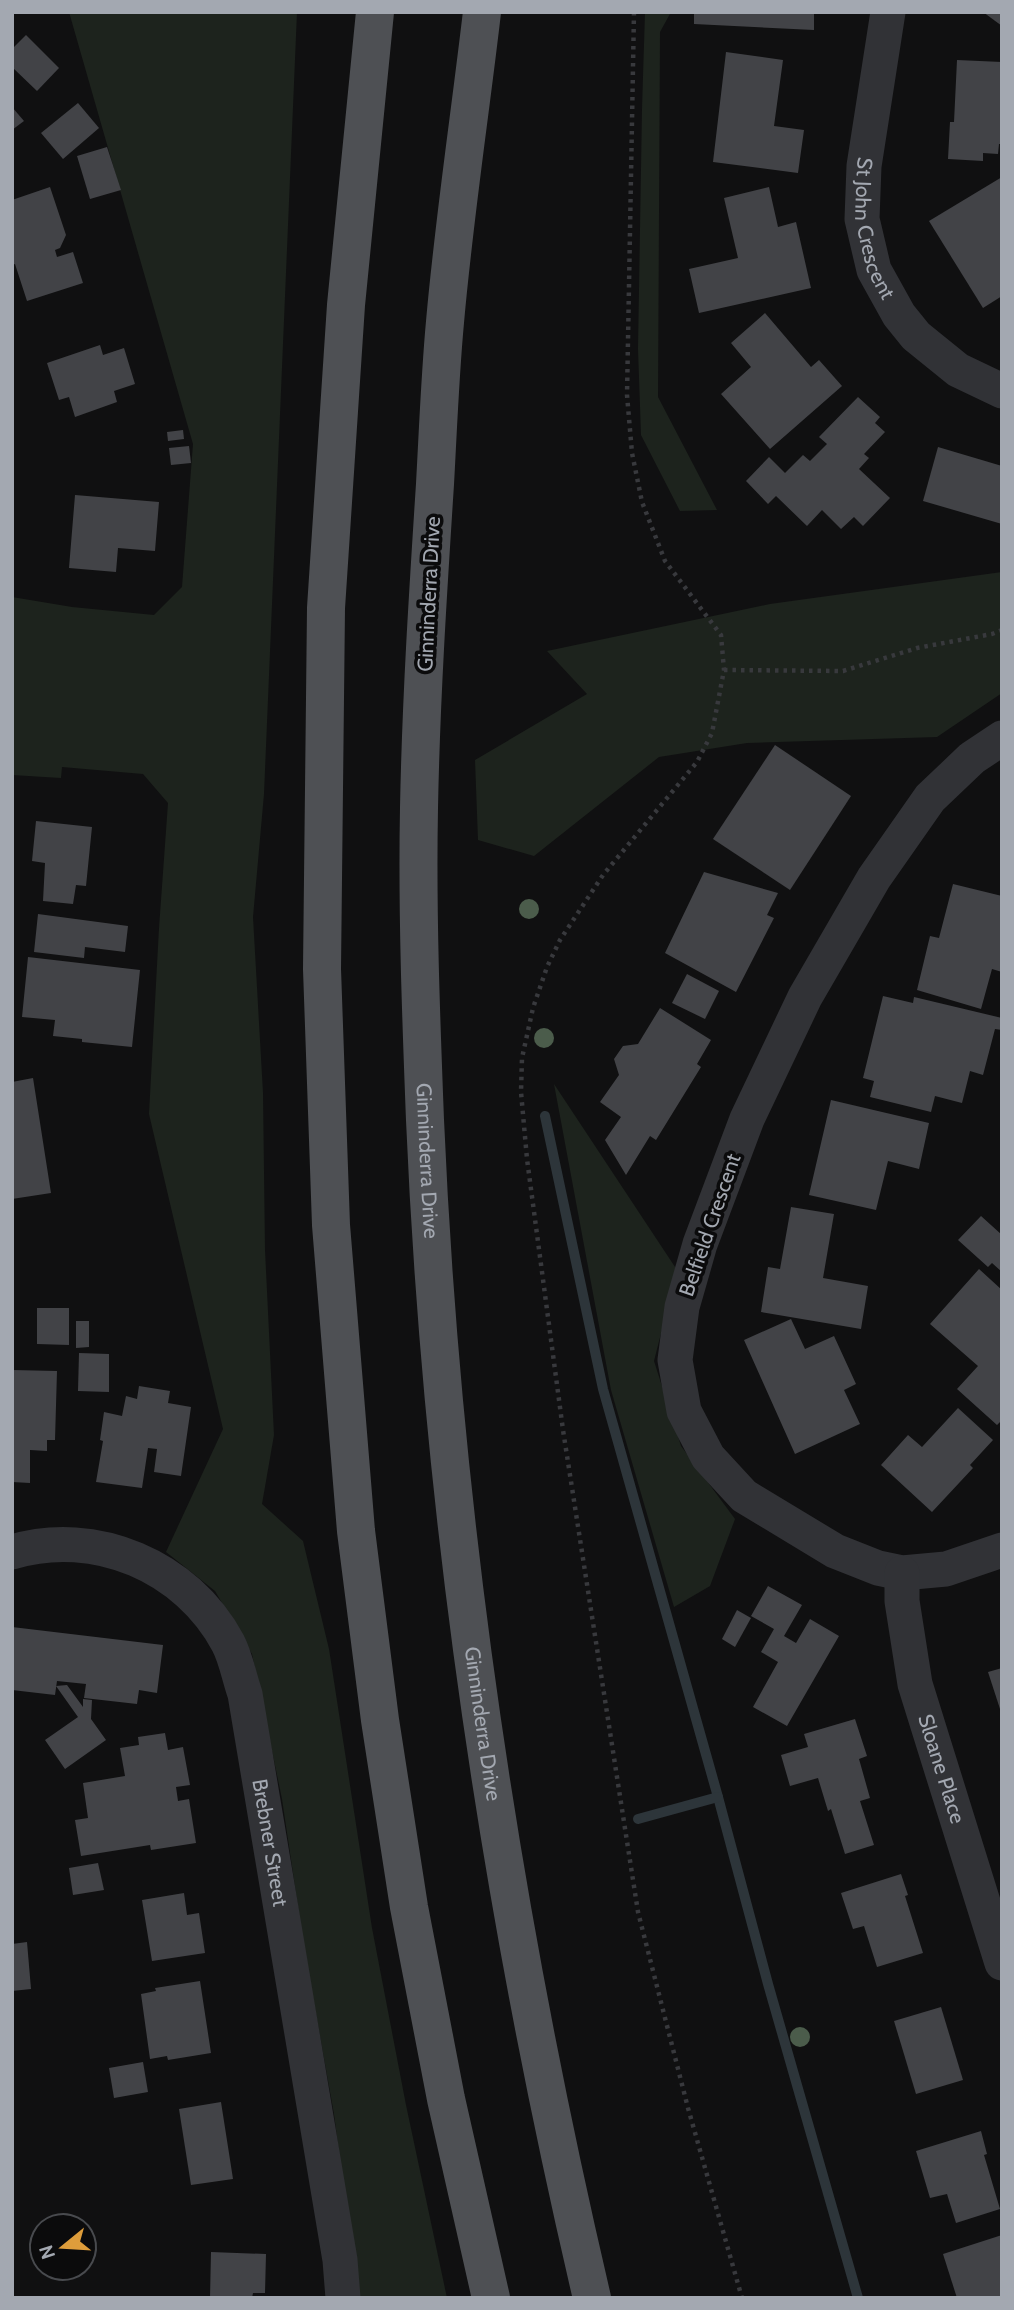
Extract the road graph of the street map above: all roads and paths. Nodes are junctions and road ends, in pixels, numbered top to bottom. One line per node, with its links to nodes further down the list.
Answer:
1 (376, 12): 14 (main road)
2 (482, 12): 15 (main road, Ginninderra Drive)
3 (634, 12): 7 (path)
4 (888, 12): 5 (street, St John Crescent)
5 (1002, 391)
6 (1002, 630): 7 (path)
7 (724, 670): 16 (path)
8 (1002, 738): 11 (street, Belfield Crescent)
9 (1002, 1550): 11 (street, Belfield Crescent)
10 (12, 1552): 13 (street, Brebner Street)
11 (902, 1573): 12 (street, Sloane Place)
12 (1002, 1963)
13 (343, 2298)
14 (491, 2298)
15 (592, 2298)
16 (742, 2298)

